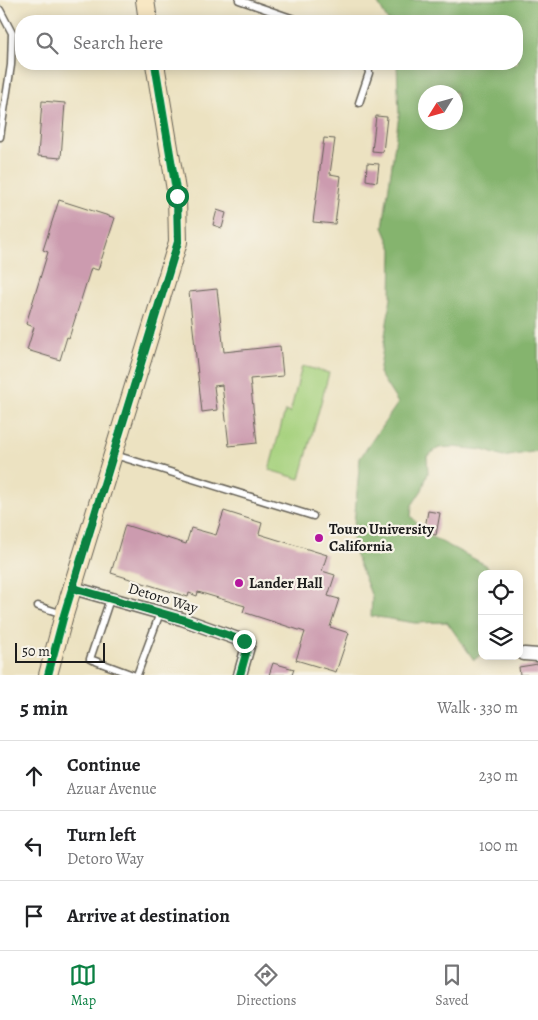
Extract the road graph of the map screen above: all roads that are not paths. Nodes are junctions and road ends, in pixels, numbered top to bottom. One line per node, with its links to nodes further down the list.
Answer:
1 (145, 0): 4 (street)
2 (238, 0): 5 (lane)
3 (0, 10): 9 (lane)
4 (147, 15)
5 (282, 15)
6 (156, 70): 10 (street)
7 (369, 70): 8 (lane)
8 (359, 103)
9 (0, 137)
10 (114, 454): 11 (lane); 12 (street)
11 (313, 516)
12 (73, 588): 13 (street, Detoro Way); 16 (street)
13 (110, 599): 15 (street, Detoro Way); 20 (lane)
14 (38, 606): 16 (lane)
15 (160, 613): 21 (lane); 22 (street, Detoro Way)
16 (64, 614): 19 (street)
17 (524, 654): 18 (street)
18 (538, 655)
19 (48, 675)
20 (133, 675)
21 (137, 675)
22 (240, 675)

